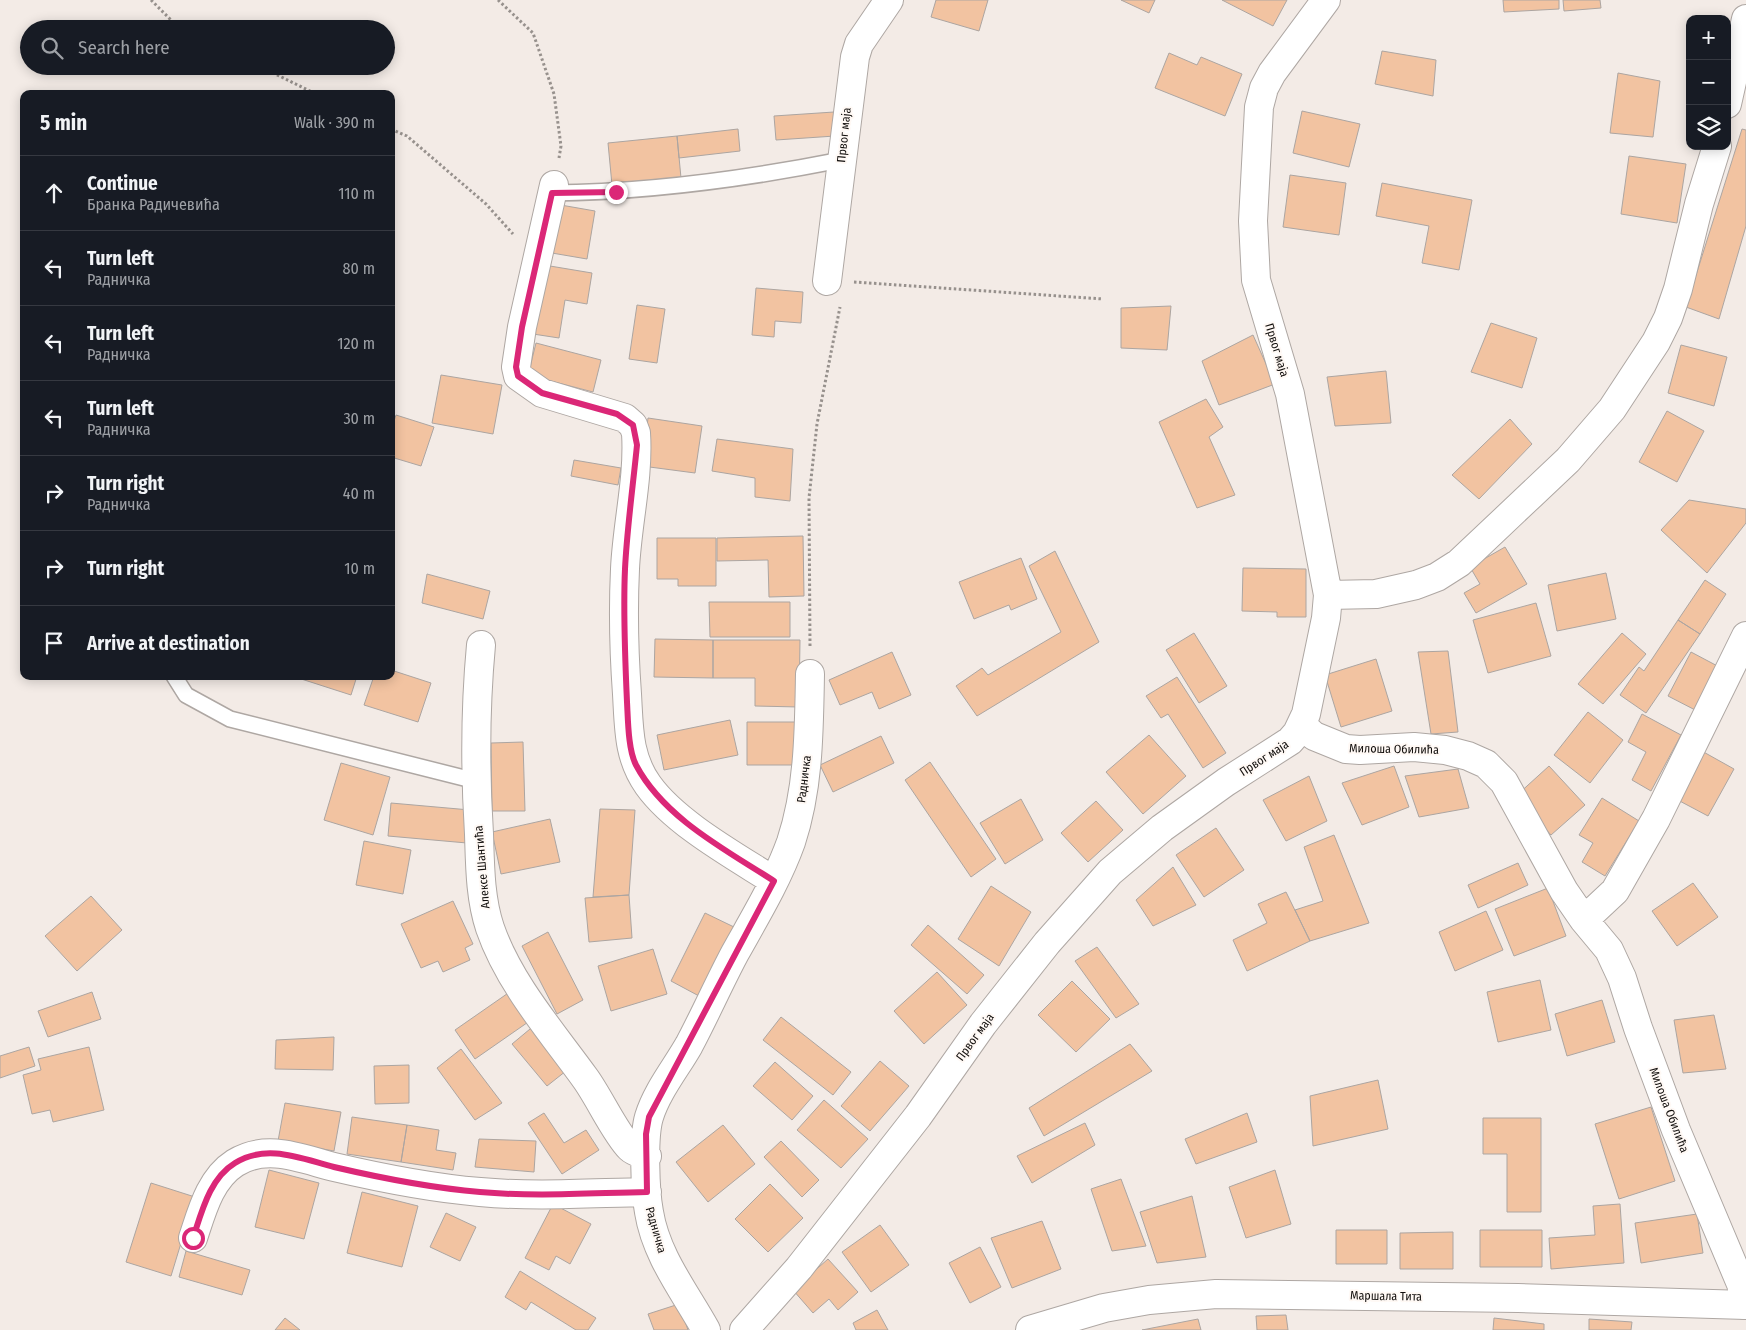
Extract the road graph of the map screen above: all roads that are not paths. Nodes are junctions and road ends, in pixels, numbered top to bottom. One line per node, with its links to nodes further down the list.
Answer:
1 (890, 0): 6 (street, Првог маја)
2 (1326, 0): 9 (street, Првог маја)
3 (1746, 19): 4 (street)
4 (1731, 86)
5 (1716, 150): 9 (street)
6 (841, 160): 7 (lane); 8 (street, Првог маја)
7 (553, 189): 16 (street)
8 (835, 281)
9 (1328, 595): 14 (street, Првог маја)
10 (1746, 636): 17 (street)
11 (481, 645): 15 (street, Алексе Шантића)
12 (810, 674): 16 (street, Радничка)
13 (176, 680): 15 (lane)
14 (1302, 725): 17 (street, Милоша Обилића); 23 (street, Првог маја)
15 (476, 781): 18 (street, Алексе Шантића)
16 (774, 881): 18 (street, Радничка)
17 (1584, 920): 21 (street, Милоша Обилића)
18 (647, 1156): 19 (street, Радничка)
19 (647, 1192): 20 (street); 22 (street, Радничка)
20 (193, 1238)
21 (1745, 1305): 24 (street, Маршала Тита)
22 (706, 1330)
23 (744, 1330)
24 (1030, 1330)

